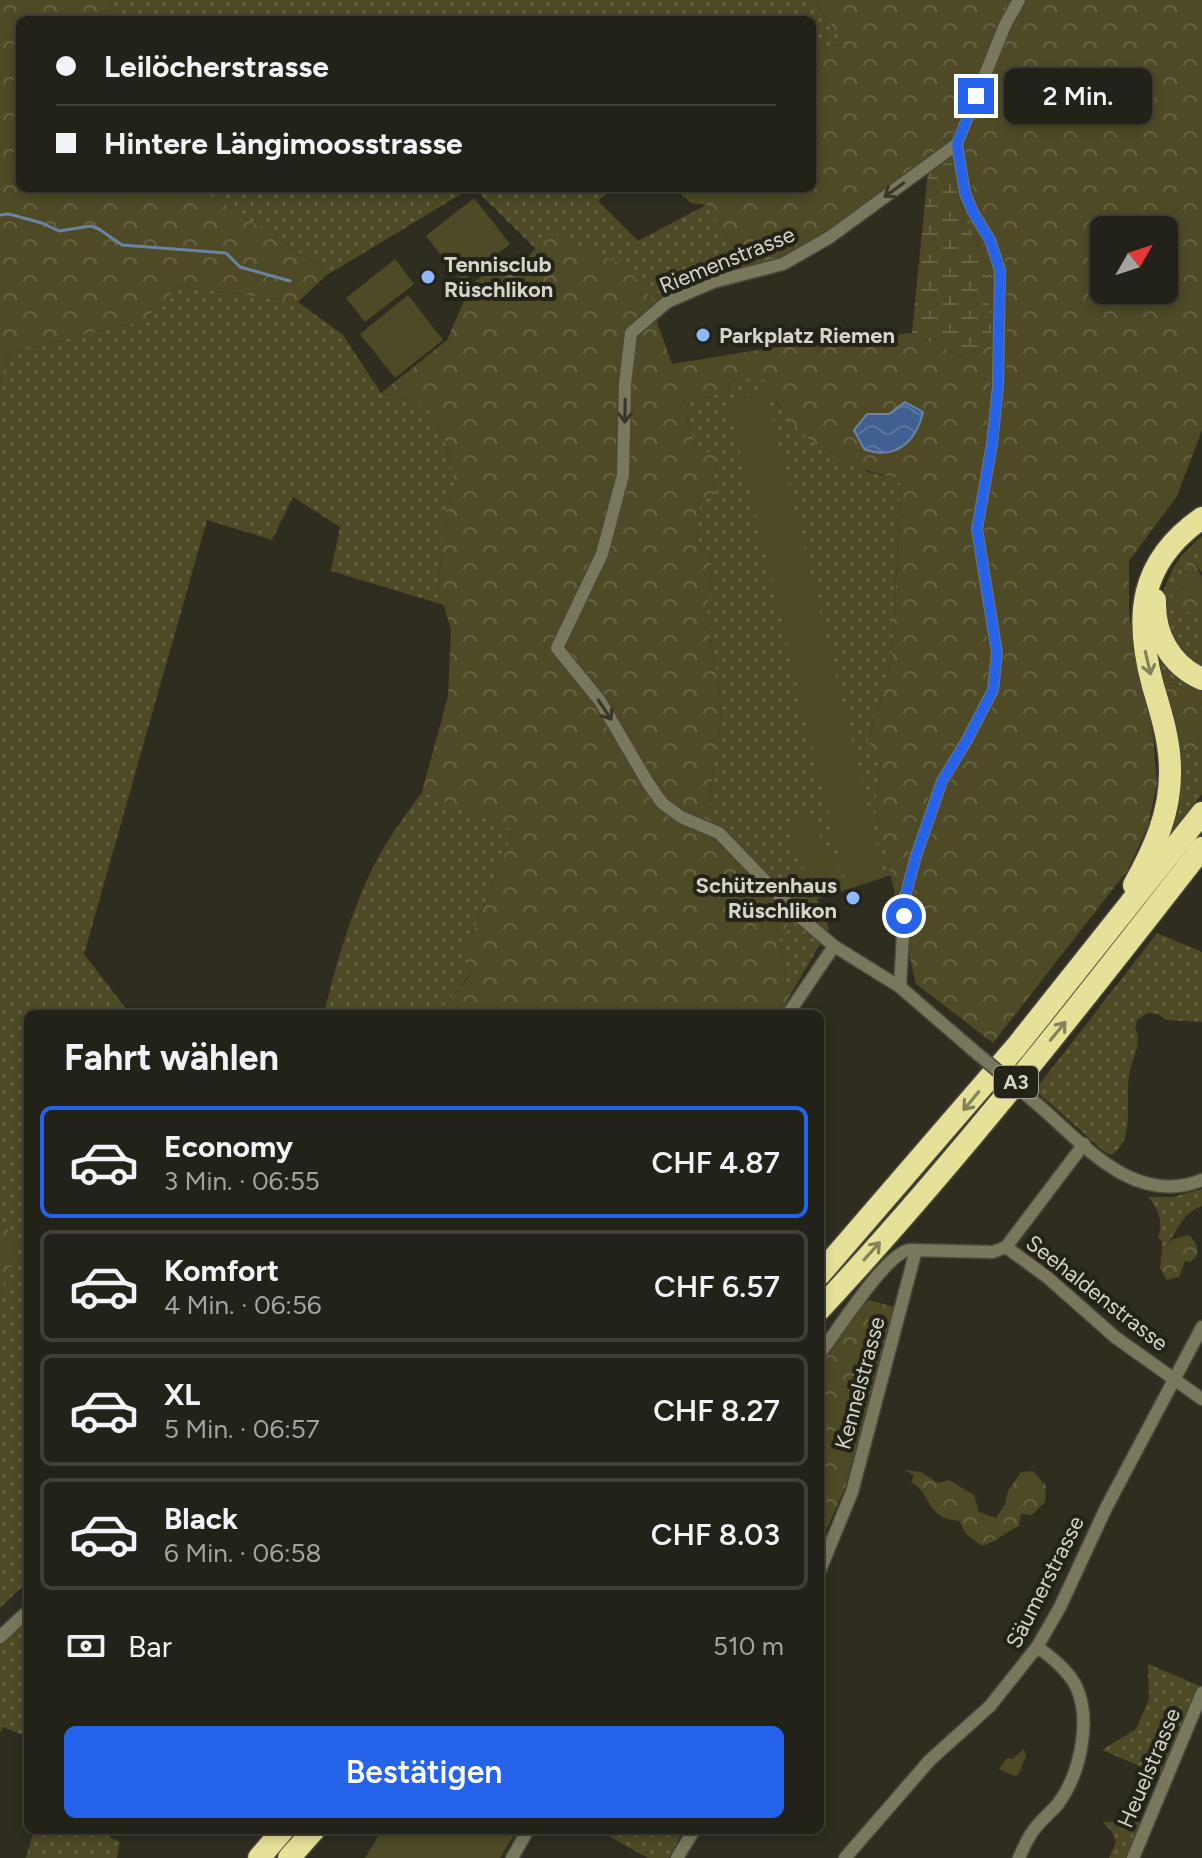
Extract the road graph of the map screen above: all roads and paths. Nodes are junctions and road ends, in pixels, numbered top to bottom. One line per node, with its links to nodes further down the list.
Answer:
1 (1019, 0): 2 (street)
2 (957, 144): 8 (street, Riemenstrasse, one-way to 8); 10 (street)
3 (1202, 518): 9 (highway, one-way to 9)
4 (1202, 529): 5 (highway)
5 (1202, 679)
6 (1202, 813): 9 (highway, A3)
7 (1202, 848): 17 (highway, A3, one-way to 7)
8 (834, 946): 10 (street); 11 (street)
9 (1091, 954): 16 (highway, A3, one-way to 16)
10 (900, 987): 12 (street, bridge)
11 (792, 1010)
12 (1084, 1144): 13 (street); 14 (street, Seehaldenstrasse)
13 (1202, 1180)
14 (1006, 1247): 15 (street, Seehaldenstrasse); 20 (street, Seehaldenstrasse)
15 (916, 1250): 19 (street); 22 (street, Kennelstrasse)
16 (824, 1269)
17 (824, 1304)
18 (1202, 1327): 20 (street, Säumerstrasse)
19 (824, 1347)
20 (1176, 1380): 21 (street, Seehaldenstrasse); 25 (street, Säumerstrasse)
21 (1202, 1399)
22 (824, 1560)
23 (24, 1615): 24 (street)
24 (0, 1637)
25 (1037, 1647): 35 (street, Säumerstrasse); 36 (street)
26 (1202, 1693): 37 (street, Heuelstrasse)
27 (280, 1834): 31 (highway)
28 (310, 1834): 32 (highway)
29 (526, 1834): 33 (street)
30 (692, 1834): 34 (street)
31 (259, 1858)
32 (289, 1858)
33 (512, 1858)
34 (677, 1858)
35 (845, 1858)
36 (1019, 1858)
37 (1133, 1858)

